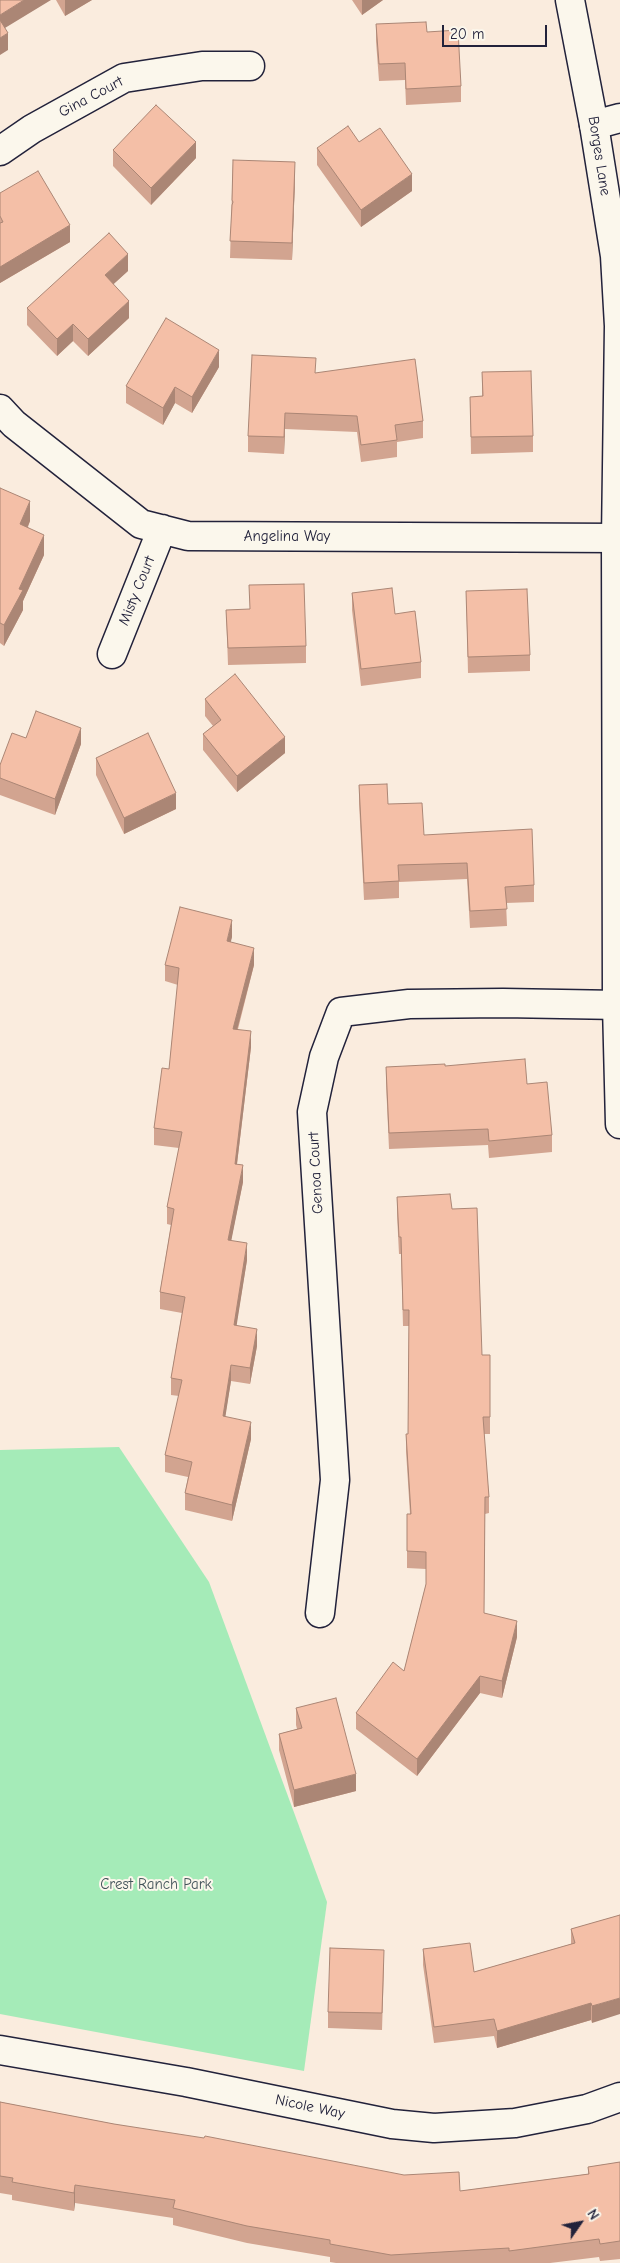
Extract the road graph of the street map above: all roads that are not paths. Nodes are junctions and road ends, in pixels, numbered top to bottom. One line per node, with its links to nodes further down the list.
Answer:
1 (570, 0): 4 (street, Borges Lane)
2 (250, 66): 5 (street, Gina Court)
3 (620, 118): 4 (street)
4 (594, 126): 8 (street, Borges Lane)
5 (0, 151)
6 (0, 409): 7 (street, Angelina Way)
7 (162, 528): 8 (street, Angelina Way); 9 (street, Misty Court)
8 (618, 538): 10 (street, Borges Lane)
9 (112, 654)
10 (619, 1005): 11 (street, Borges Lane); 12 (street, Genoa Court)
11 (620, 1124)
12 (320, 1613)
13 (0, 2050): 14 (street, Nicole Way)
14 (620, 2097)

